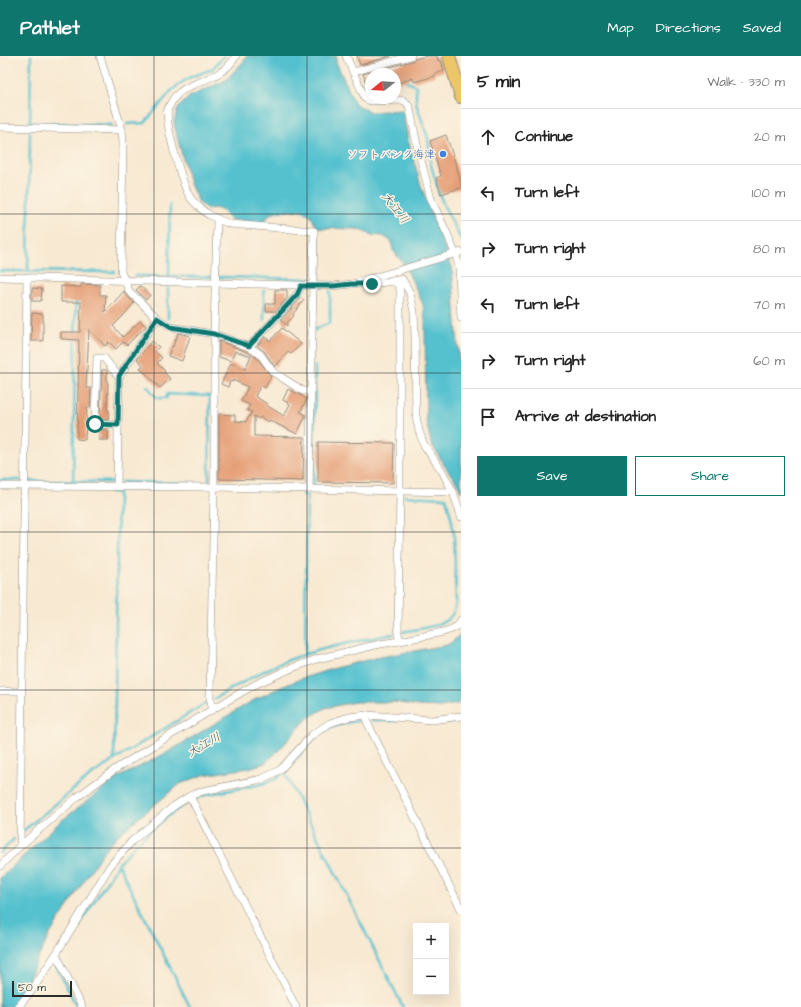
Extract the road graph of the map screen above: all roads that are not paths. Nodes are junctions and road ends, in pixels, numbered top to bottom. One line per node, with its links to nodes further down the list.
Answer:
1 (100, 56): 9 (street)
2 (236, 56): 10 (street)
3 (346, 56): 6 (street)
4 (411, 56): 6 (street)
5 (449, 56): 7 (main road)
6 (353, 72): 11 (street)
7 (461, 97)
8 (0, 127): 9 (street)
9 (122, 130): 14 (street)
10 (217, 220): 16 (street); 19 (street)
11 (456, 253): 17 (street); 21 (street)
12 (0, 277): 13 (street)
13 (27, 277): 14 (street); 28 (street)
14 (125, 280): 16 (street); 20 (street)
15 (393, 281): 17 (street); 32 (street); 33 (street)
16 (215, 284): 18 (street); 22 (street)
17 (352, 284): 19 (street)
18 (301, 286): 19 (street); 23 (street)
19 (313, 286): 25 (street)
20 (157, 318): 22 (street); 24 (street)
21 (461, 318)
22 (214, 334): 23 (street); 30 (street)
23 (249, 346): 25 (street)
24 (119, 376): 26 (street); 26 (street)
25 (310, 391): 31 (street)
26 (118, 425): 29 (street)
27 (0, 486): 28 (street)
28 (24, 486): 29 (street); 38 (street)
29 (117, 486): 30 (street)
30 (214, 488): 31 (street); 39 (street)
31 (309, 489): 32 (street)
32 (400, 491): 33 (street); 36 (street)
33 (453, 492): 34 (street)
34 (461, 517)
35 (461, 620): 36 (street)
36 (400, 640): 39 (street)
37 (0, 691): 38 (street)
38 (21, 691): 43 (street)
39 (213, 709): 43 (street)
40 (367, 715): 41 (street); 42 (street); 45 (street)
41 (461, 716)
42 (190, 796): 46 (street); 49 (street)
43 (20, 846): 44 (street)
44 (0, 866)
45 (460, 906)
46 (56, 954): 47 (street); 48 (street)
47 (18, 1007)
48 (82, 1007)
49 (296, 1007)

